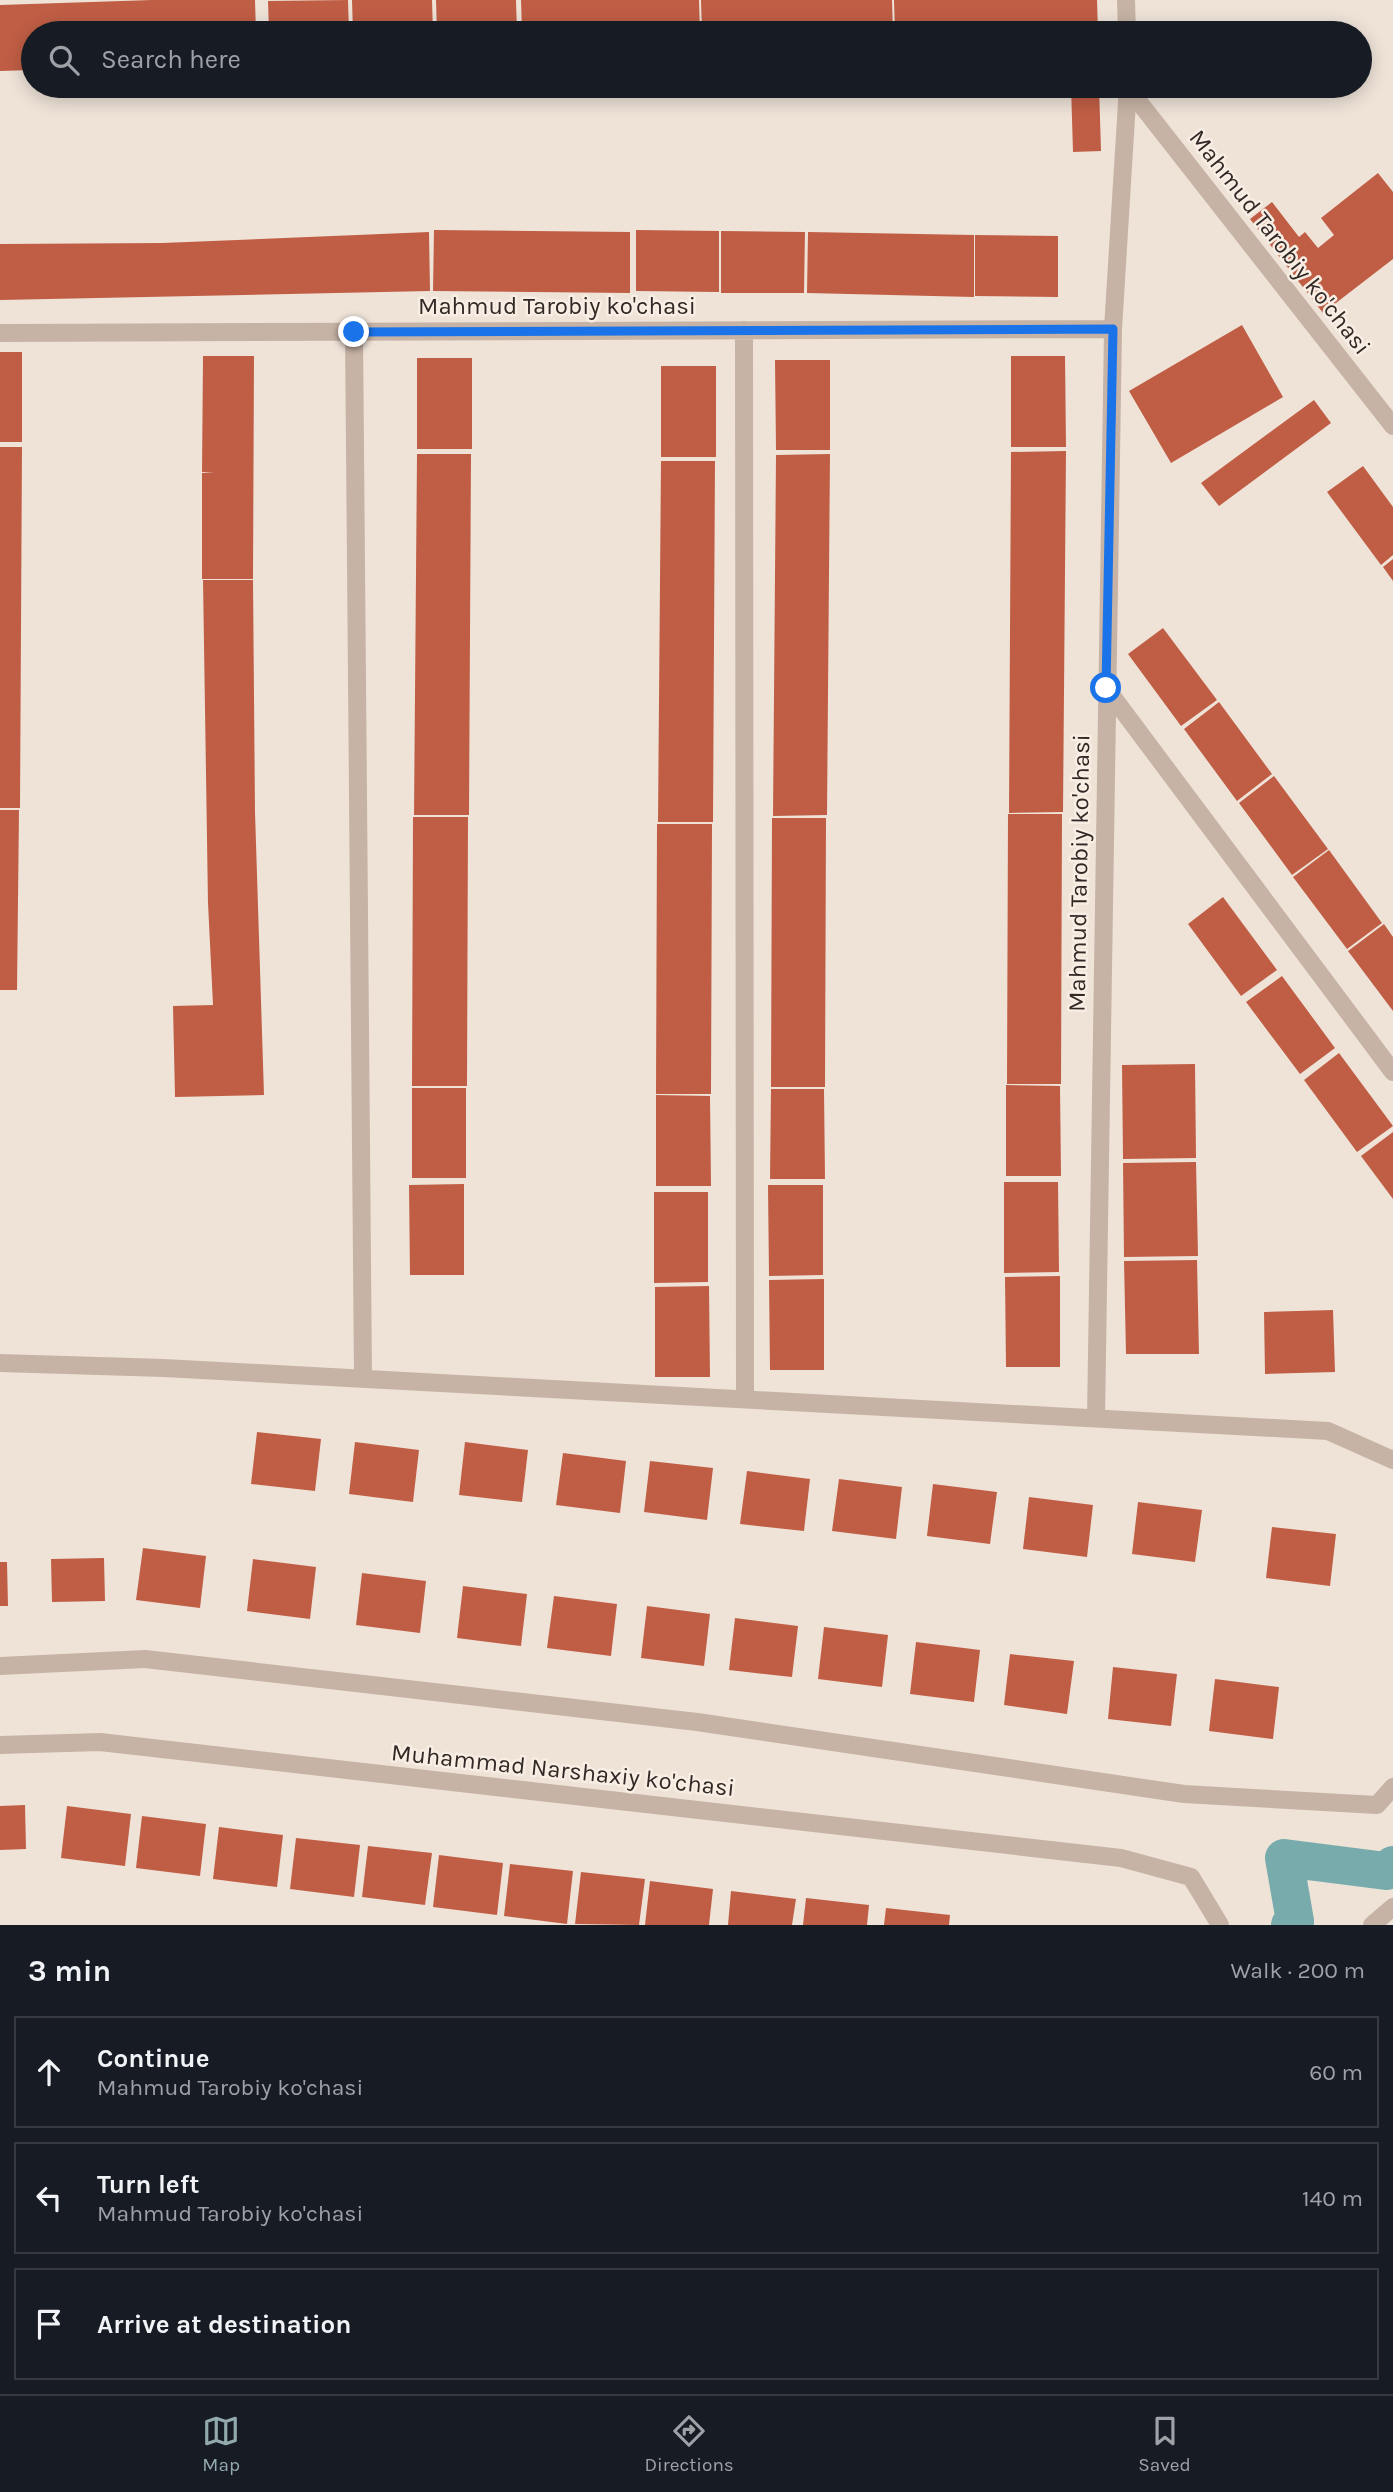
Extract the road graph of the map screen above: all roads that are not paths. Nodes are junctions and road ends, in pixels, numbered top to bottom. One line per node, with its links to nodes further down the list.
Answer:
1 (1126, 0): 2 (street)
2 (1127, 21)
3 (1127, 98): 5 (street, Mahmud Tarobiy ko'chasi)
4 (1137, 98): 9 (street, Mahmud Tarobiy ko'chasi)
5 (1113, 329): 6 (street, Mahmud Tarobiy ko'chasi); 10 (street, Mahmud Tarobiy ko'chasi)
6 (744, 330): 7 (street, Mahmud Tarobiy ko'chasi); 14 (street)
7 (354, 332): 8 (street, Mahmud Tarobiy ko'chasi); 13 (street)
8 (0, 333)
9 (1393, 426)
10 (1106, 688): 11 (street); 15 (street, Mahmud Tarobiy ko'chasi)
11 (1393, 1072)
12 (0, 1363): 13 (street)
13 (363, 1378): 14 (street)
14 (745, 1399): 15 (street)
15 (1096, 1418): 16 (street)
16 (1393, 1460)
17 (0, 1666): 19 (street)
18 (0, 1745): 21 (street, Muhammad Narshaxiy ko'chasi)
19 (1393, 1787)
20 (1393, 1908): 22 (street)
21 (1220, 1925)
22 (1372, 1925)

